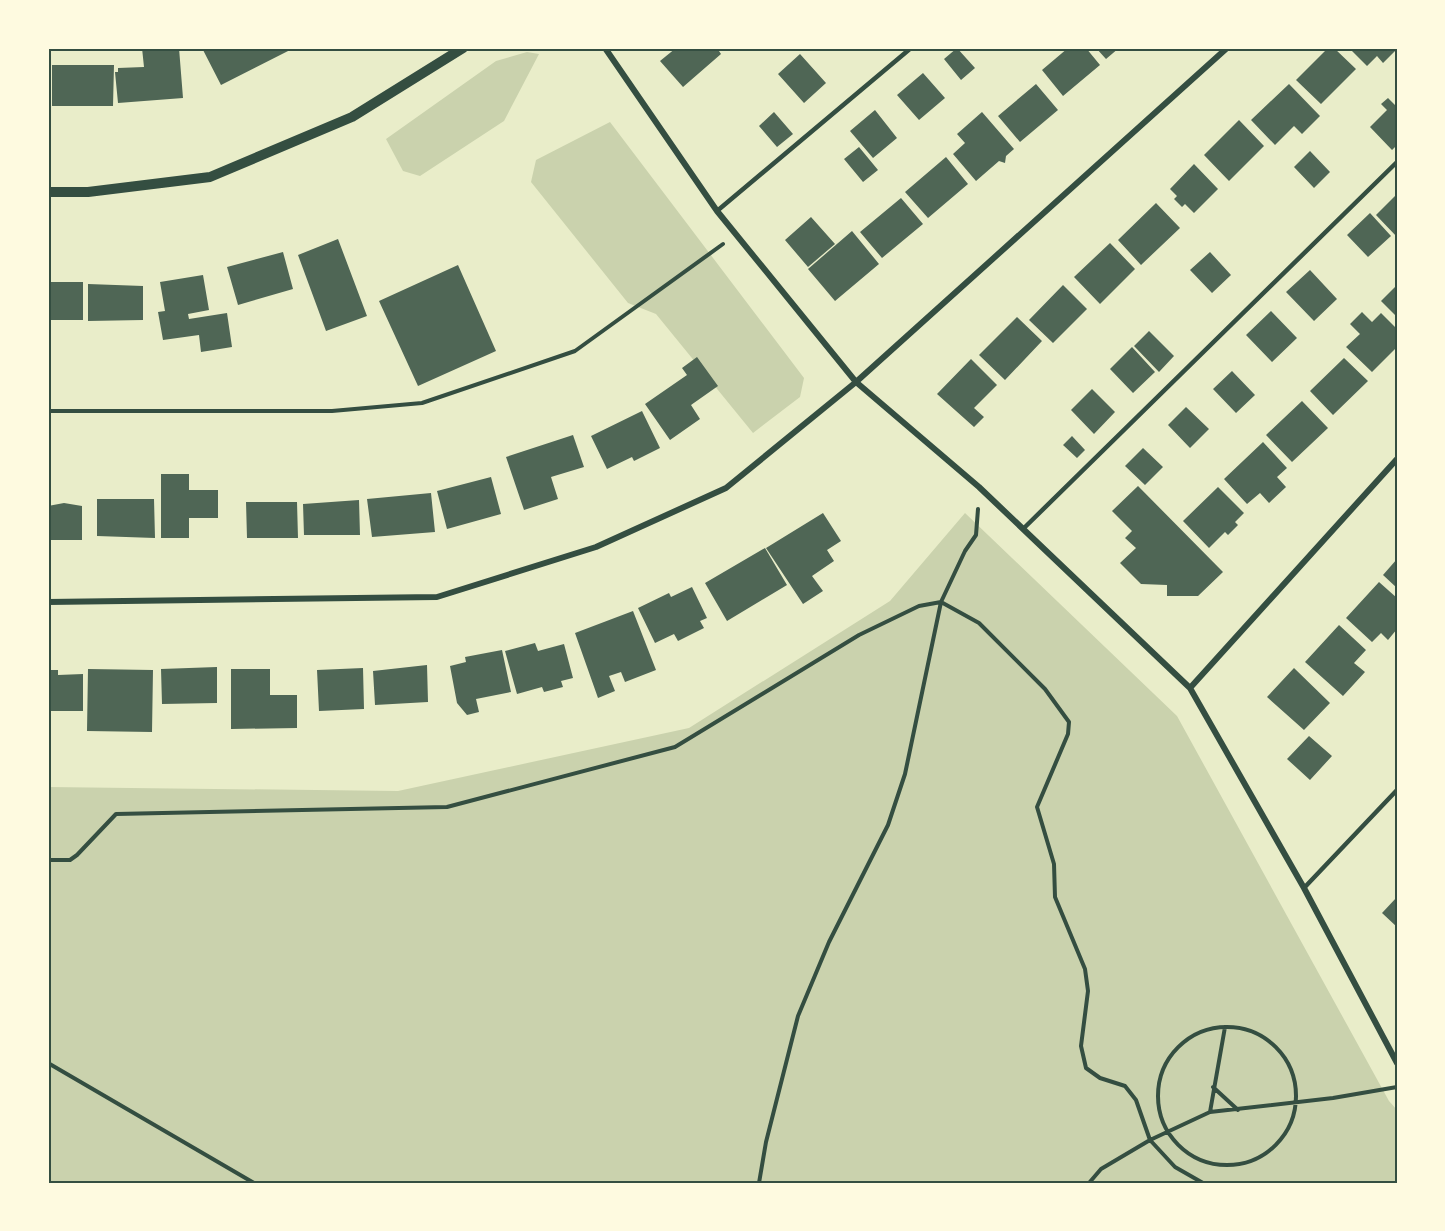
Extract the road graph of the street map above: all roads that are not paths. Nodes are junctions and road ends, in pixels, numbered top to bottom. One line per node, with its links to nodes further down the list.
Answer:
1 (463, 48): 6 (street)
2 (604, 48): 7 (street)
3 (911, 48): 7 (lane)
4 (1227, 48): 8 (street)
5 (1397, 162): 10 (lane)
6 (48, 192)
7 (717, 212): 8 (street)
8 (856, 382): 10 (street); 11 (street)
9 (1397, 459): 12 (street)
10 (1023, 529): 12 (street)
11 (48, 602)
12 (1190, 688): 14 (street)
13 (1397, 789): 14 (lane)
14 (1304, 888): 15 (street)
15 (1397, 1063)

